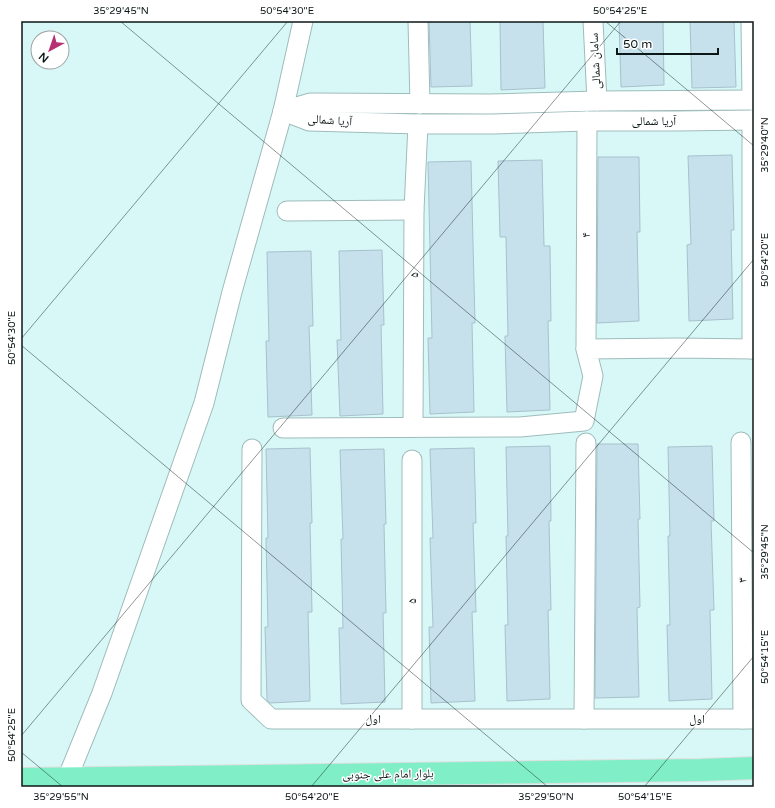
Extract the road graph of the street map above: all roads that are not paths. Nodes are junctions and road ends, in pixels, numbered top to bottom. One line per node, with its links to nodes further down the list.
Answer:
1 (303, 21): 8 (street)
2 (418, 21): 7 (street)
3 (593, 21): 6 (street, سامان شمالی)
4 (751, 21): 5 (street)
5 (753, 100): 6 (street, آریا شمالی)
6 (597, 101): 7 (street, آریا شمالی)
7 (420, 104): 8 (street, آریا شمالی)
8 (283, 111): 11 (street, آریا شمالی); 26 (street)
9 (753, 120): 10 (street, آریا شمالی); 15 (street)
10 (587, 121): 11 (street, آریا شمالی); 14 (street, ۴)
11 (418, 124): 12 (street, ۵)
12 (414, 210): 13 (street); 16 (street, ۵)
13 (286, 211)
14 (586, 349): 15 (street); 16 (street, ۴)
15 (753, 349)
16 (413, 427): 17 (street)
17 (283, 428)
18 (741, 442): 24 (street, ۳)
19 (586, 443): 23 (street)
20 (252, 449): 22 (street, اول)
21 (412, 460): 22 (street, ۵)
22 (412, 719): 23 (street, اول)
23 (584, 719): 24 (street, اول)
24 (748, 719)
25 (754, 768): 28 (main road, بلوار امام علی جنوبی)
26 (67, 778): 27 (main road, بلوار امام علی جنوبی); 28 (main road, بلوار امام علی جنوبی)
27 (21, 779)
28 (242, 782)

